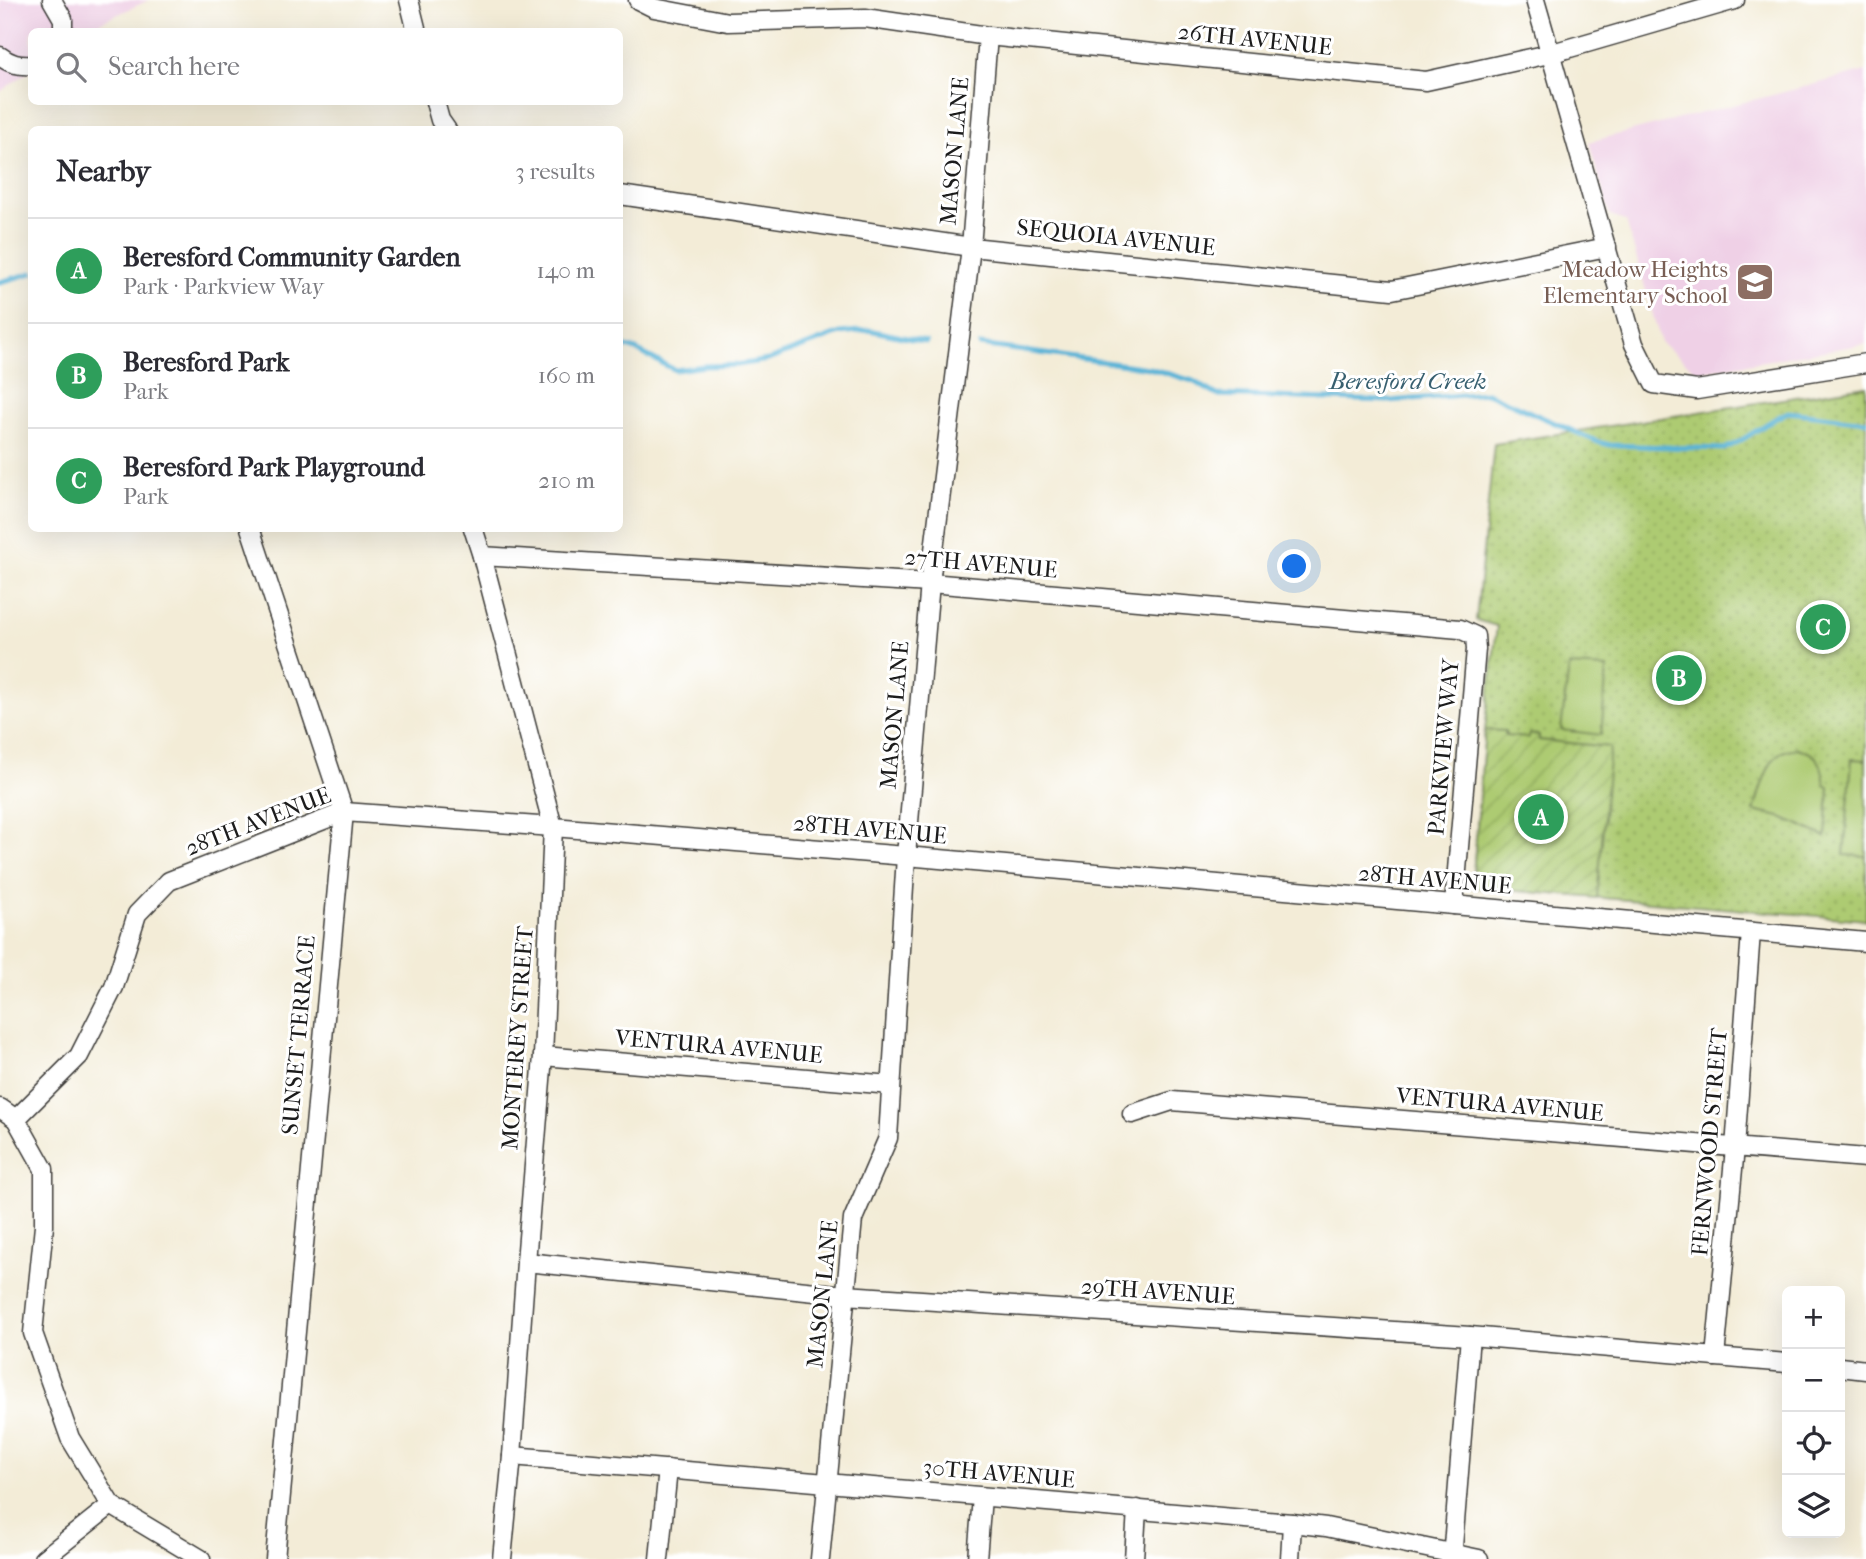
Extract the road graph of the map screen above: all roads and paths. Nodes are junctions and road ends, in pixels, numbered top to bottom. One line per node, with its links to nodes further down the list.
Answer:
1 (52, 0): 6 (street)
2 (409, 0): 7 (street)
3 (638, 0): 8 (street, 26TH AVENUE)
4 (1535, 0): 9 (street)
5 (1735, 0): 9 (street, 26TH AVENUE)
6 (62, 28)
7 (416, 28)
8 (988, 36): 9 (street, 26TH AVENUE); 15 (street, MASON LANE)
9 (1549, 54): 16 (street)
10 (0, 56): 11 (street)
11 (28, 65)
12 (436, 105): 13 (street)
13 (444, 126)
14 (623, 195): 15 (street, SEQUOIA AVENUE)
15 (971, 247): 16 (street, SEQUOIA AVENUE); 21 (street, MASON LANE)
16 (1607, 247): 17 (street)
17 (1866, 363)
18 (251, 532): 23 (street, SUNSET TERRACE)
19 (474, 532): 20 (street, MONTEREY STREET)
20 (482, 556): 21 (street, 27TH AVENUE); 24 (street, MONTEREY STREET)
21 (930, 583): 22 (street, 27TH AVENUE); 25 (street, MASON LANE)
22 (1475, 636): 26 (street, PARKVIEW WAY)
23 (344, 812): 24 (street, 28TH AVENUE); 33 (street, 28TH AVENUE); 53 (street, SUNSET TERRACE)
24 (553, 827): 25 (street, 28TH AVENUE); 29 (street, MONTEREY STREET)
25 (906, 856): 26 (street, 28TH AVENUE); 30 (street, MASON LANE)
26 (1454, 905): 27 (street, 28TH AVENUE)
27 (1751, 932): 28 (street, 28TH AVENUE); 34 (street, FERNWOOD STREET)
28 (1866, 942)
29 (543, 1056): 30 (street, VENTURA AVENUE); 36 (street, MONTEREY STREET)
30 (891, 1085): 37 (street, MASON LANE)
31 (0, 1108): 33 (street)
32 (1132, 1114): 34 (street, VENTURA AVENUE)
33 (16, 1119): 47 (street)
34 (1735, 1148): 35 (street, VENTURA AVENUE); 39 (street, FERNWOOD STREET)
35 (1866, 1158)
36 (526, 1262): 37 (street, 29TH AVENUE); 43 (street, MONTEREY STREET)
37 (845, 1296): 38 (street, 29TH AVENUE); 45 (street, MASON LANE)
38 (1470, 1336): 39 (street, 29TH AVENUE); 50 (street)
39 (1715, 1357): 40 (street, 29TH AVENUE)
40 (1782, 1363)
41 (1845, 1368): 42 (street)
42 (1866, 1370)
43 (512, 1456): 44 (street, 30TH AVENUE); 54 (street, MONTEREY STREET)
44 (668, 1469): 45 (street, 30TH AVENUE); 55 (street)
45 (828, 1483): 46 (street, 30TH AVENUE); 56 (street, MASON LANE)
46 (982, 1497): 48 (street, 30TH AVENUE); 57 (street)
47 (111, 1505): 51 (street); 52 (street)
48 (1137, 1509): 49 (street, 30TH AVENUE); 58 (street)
49 (1292, 1523): 50 (street, 30TH AVENUE); 59 (street)
50 (1452, 1556): 60 (street, 30TH AVENUE)
51 (43, 1559)
52 (201, 1559)
53 (275, 1559)
54 (502, 1559)
55 (659, 1559)
56 (820, 1559)
57 (977, 1559)
58 (1133, 1559)
59 (1290, 1559)
60 (1479, 1559)

